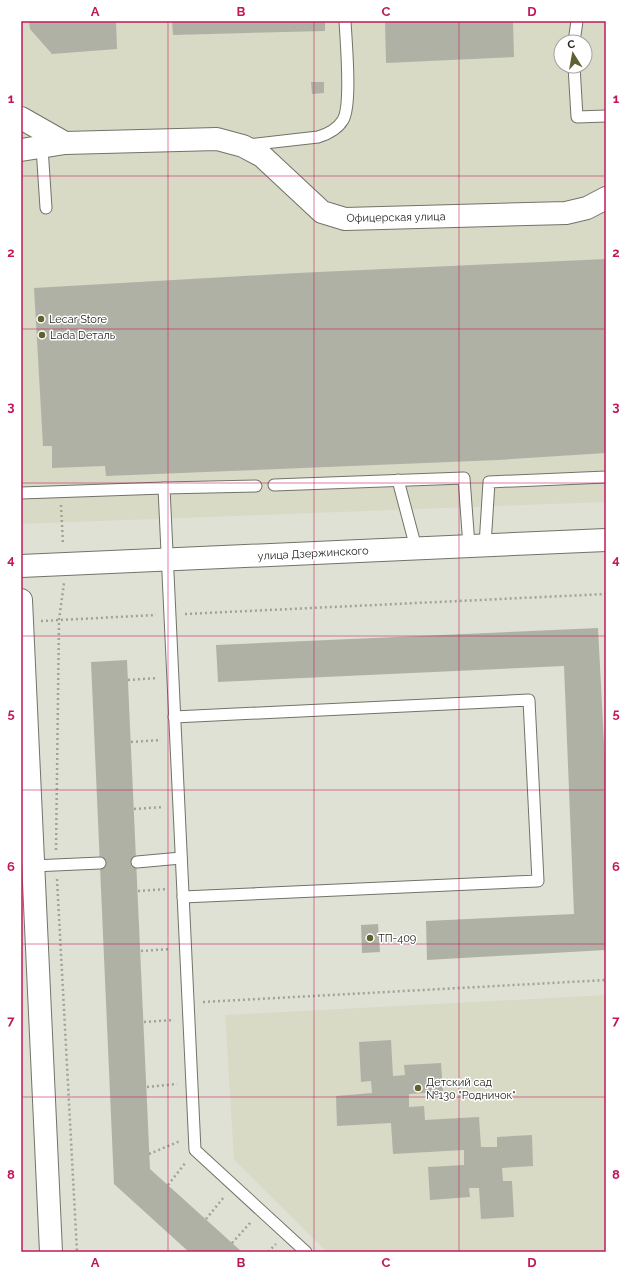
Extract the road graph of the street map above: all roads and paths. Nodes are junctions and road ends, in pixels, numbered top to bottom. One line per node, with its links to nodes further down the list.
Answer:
1 (345, 21): 8 (lane)
2 (577, 21): 3 (lane)
3 (575, 34)
4 (574, 74): 5 (lane)
5 (606, 116)
6 (21, 118): 7 (street)
7 (65, 143): 8 (street, Офицерская улица); 9 (street, Офицерская улица)
8 (243, 146): 11 (street, Офицерская улица)
9 (42, 147): 10 (street, Офицерская улица); 12 (lane)
10 (21, 150)
11 (606, 198)
12 (46, 208)
13 (606, 477): 20 (lane)
14 (398, 480): 15 (lane); 20 (lane); 21 (lane)
15 (274, 485)
16 (256, 486): 17 (lane)
17 (164, 488): 18 (lane); 22 (lane)
18 (21, 493)
19 (606, 540): 20 (street, улица Дзержинского)
20 (477, 546): 21 (street, улица Дзержинского)
21 (416, 548): 22 (street, улица Дзержинского)
22 (167, 560): 23 (street, улица Дзержинского); 26 (lane)
23 (21, 566)
24 (606, 594): 26 (path)
25 (21, 600): 27 (street)
26 (170, 615): 27 (path); 28 (lane)
27 (22, 622): 38 (street)
28 (173, 677): 29 (path); 30 (lane)
29 (128, 680)
30 (174, 717): 31 (lane); 40 (lane)
31 (175, 739): 32 (path); 33 (lane)
32 (131, 742)
33 (179, 807): 34 (path); 35 (lane)
34 (134, 809)
35 (181, 858): 36 (lane); 40 (lane)
36 (137, 862)
37 (100, 863): 38 (lane)
38 (33, 866): 57 (street)
39 (138, 891): 40 (path)
40 (183, 893): 41 (lane)
41 (185, 948): 42 (path); 44 (lane)
42 (141, 951)
43 (606, 980): 44 (path)
44 (188, 1002): 45 (lane)
45 (188, 1019): 46 (path); 47 (lane)
46 (144, 1022)
47 (191, 1082): 48 (path); 49 (lane)
48 (147, 1087)
49 (194, 1136): 50 (lane); 51 (path)
50 (195, 1150): 52 (path); 53 (lane)
51 (150, 1154)
52 (168, 1185)
53 (234, 1186): 54 (lane); 55 (path)
54 (261, 1212): 56 (path); 58 (lane)
55 (206, 1219)
56 (232, 1242)
57 (51, 1252)
58 (306, 1252)

